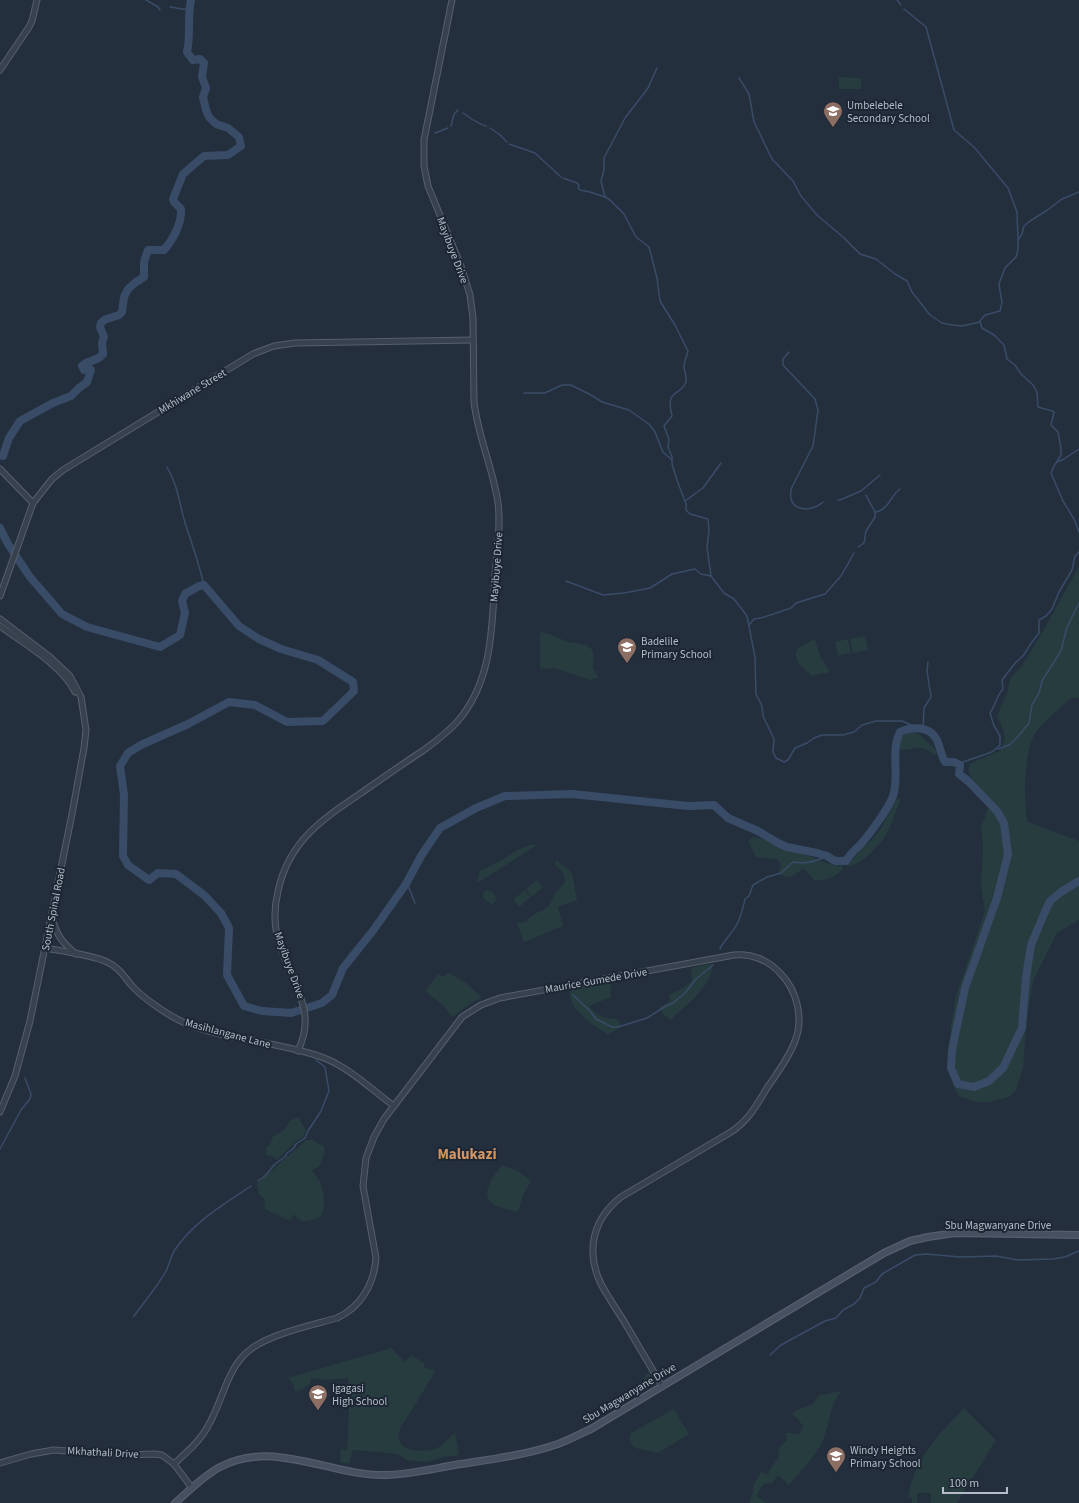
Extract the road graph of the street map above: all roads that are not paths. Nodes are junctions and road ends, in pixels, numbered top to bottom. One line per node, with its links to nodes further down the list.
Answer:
1 (37, 0): 3 (street)
2 (452, 0): 4 (street, Mayibuye Drive)
3 (0, 70)
4 (473, 340): 6 (street, Mkhiwane Street); 14 (street, Mayibuye Drive)
5 (0, 469): 6 (street)
6 (33, 503): 7 (street, Mkhiwane Street)
7 (0, 596)
8 (0, 619): 10 (street, South Spinal Road)
9 (0, 626): 10 (street, South Spinal Road)
10 (81, 701): 11 (street, South Spinal Road)
11 (52, 918): 12 (street, South Spinal Road); 13 (street)
12 (45, 948): 13 (street, Masihlangane Lane); 16 (street, South Spinal Road)
13 (76, 954): 14 (street, Masihlangane Lane)
14 (298, 1051): 15 (street, Masihlangane Lane)
15 (394, 1106): 18 (street, Maurice Gumede Drive); 20 (street, Maurice Gumede Drive)
16 (0, 1112)
17 (1079, 1235): 18 (main road, Sbu Magwanyane Drive)
18 (662, 1386): 21 (main road, Sbu Magwanyane Drive)
19 (0, 1463): 20 (street, Mkhathali Drive)
20 (174, 1464): 21 (street, Mkhathali Drive)
21 (192, 1488): 22 (main road, Sbu Magwanyane Drive)
22 (175, 1503)

